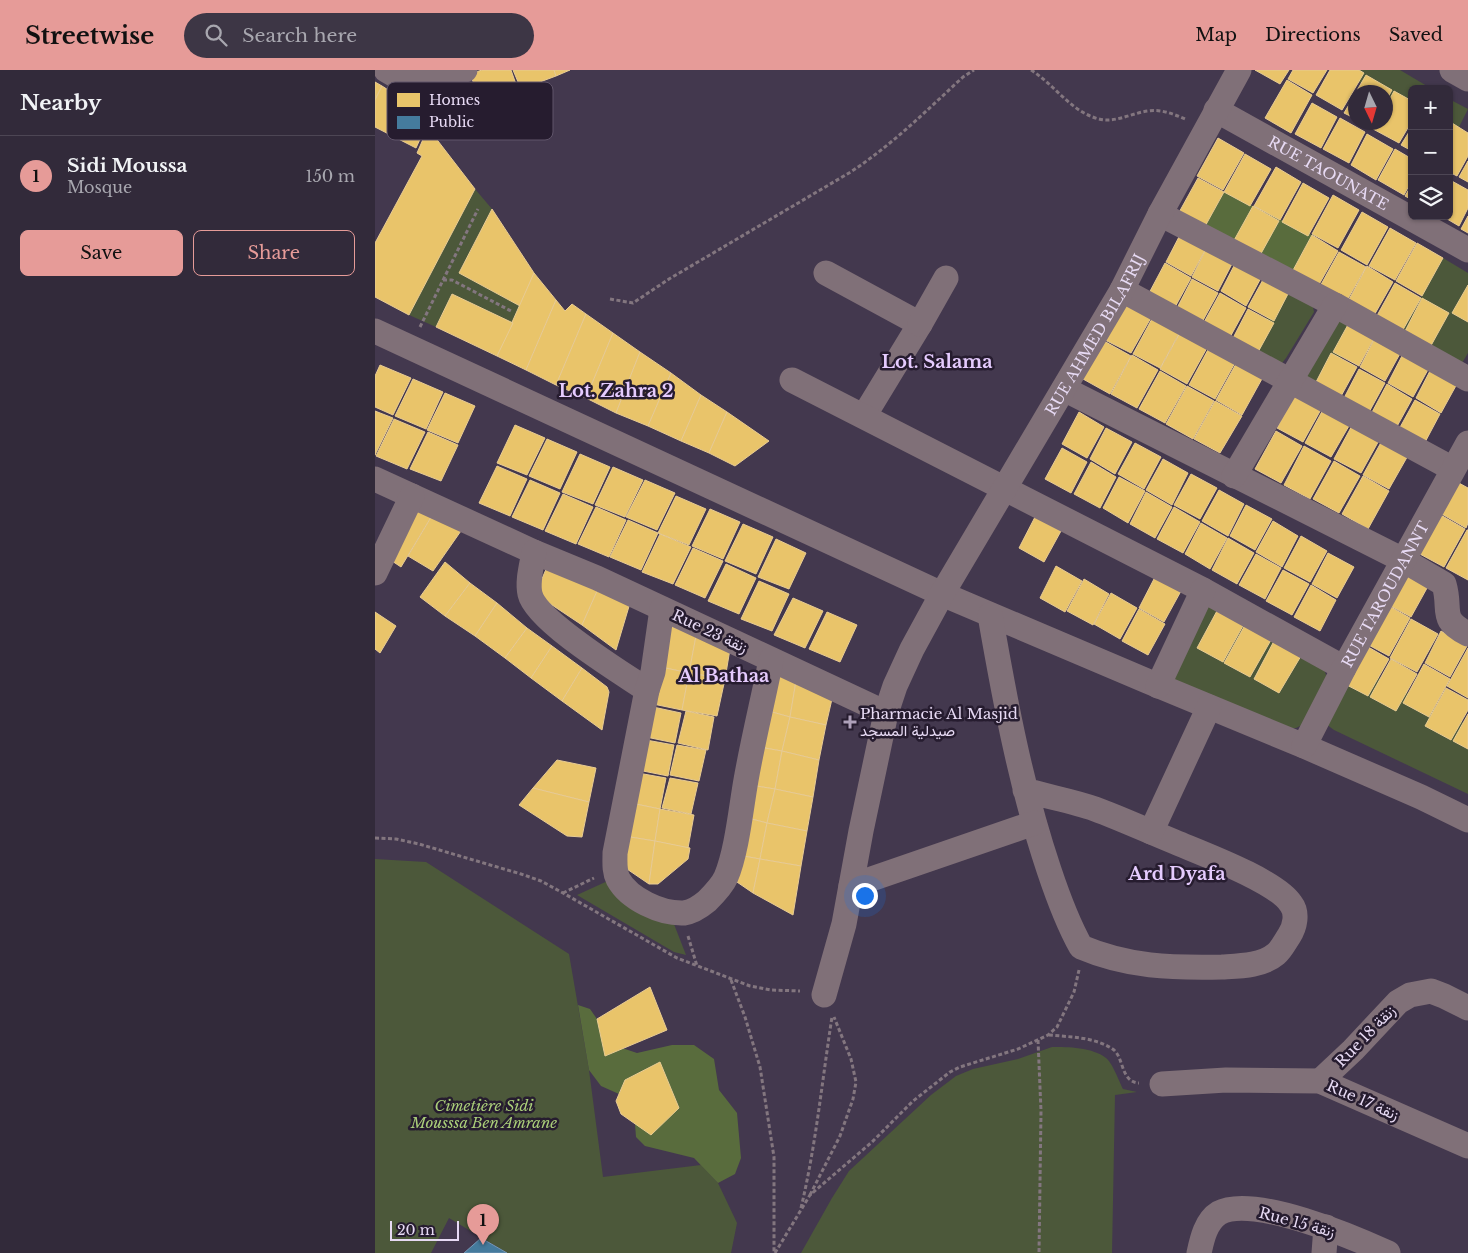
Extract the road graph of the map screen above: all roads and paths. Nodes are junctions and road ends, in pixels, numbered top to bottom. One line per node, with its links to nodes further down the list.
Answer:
1 (387, 70): 2 (street)
2 (465, 70)
3 (974, 70): 16 (path)
4 (1031, 70): 8 (path)
5 (1239, 70): 8 (street, RUE AHMED BILAFRIJ)
6 (1451, 70): 7 (street)
7 (1468, 79)
8 (1212, 119): 10 (street, RUE AHMED BILAFRIJ); 11 (street, RUE TAOUNATE)
9 (478, 209): 14 (path)
10 (1160, 214): 15 (street, RUE AHMED BILAFRIJ); 17 (street)
11 (1468, 250)
12 (826, 273): 19 (street)
13 (947, 278): 19 (street)
14 (443, 280): 18 (path); 21 (path)
15 (1122, 290): 24 (street); 25 (street, RUE AHMED BILAFRIJ)
16 (610, 299)
17 (1335, 305): 22 (street); 24 (street)
18 (511, 311)
19 (920, 324): 26 (street)
20 (375, 331): 21 (street)
21 (411, 348): 36 (street)
22 (1468, 379)
23 (792, 380): 26 (street)
24 (1291, 380): 27 (street); 28 (street)
25 (1064, 389): 28 (street); 30 (street, RUE AHMED BILAFRIJ)
26 (864, 416): 30 (street)
27 (1463, 455): 33 (street, RUE TAROUDANNT)
28 (1235, 476): 33 (street)
29 (375, 479): 31 (street, Rue 23 زنقة)
30 (1003, 488): 35 (street); 36 (street, RUE AHMED BILAFRIJ)
31 (412, 496): 32 (street, Rue 23 زنقة); 34 (street)
32 (533, 552): 37 (street, Rue 23 زنقة); 43 (street)
33 (1403, 560): 39 (street); 41 (street, RUE TAROUDANNT)
34 (375, 573)
35 (1203, 590): 41 (street); 42 (street)
36 (942, 594): 38 (street); 45 (street, RUE AHMED BILAFRIJ)
37 (662, 609): 40 (street, Rue 23 زنقة); 43 (street)
38 (990, 615): 42 (street); 47 (street)
39 (1468, 634)
40 (771, 660): 45 (street, Rue 23 زنقة); 55 (street)
41 (1344, 668): 46 (street, RUE TAROUDANNT)
42 (1157, 686): 44 (street)
43 (647, 690): 52 (street)
44 (1209, 707): 46 (street); 50 (street)
45 (886, 713): 53 (street, RUE AHMED BILAFRIJ)
46 (1304, 746): 48 (street)
47 (1025, 790): 49 (street); 50 (street)
48 (1468, 820)
49 (1034, 823): 53 (street); 56 (street)
50 (1151, 832): 56 (street)
51 (375, 838): 54 (path)
52 (615, 869): 54 (path); 55 (street)
53 (851, 886): 59 (street, RUE AHMED BILAFRIJ)
54 (563, 893): 57 (path)
55 (681, 912): 57 (path)
56 (1081, 947): 61 (path)
57 (697, 966): 58 (path)
58 (730, 979): 59 (path); 69 (path)
59 (829, 1004): 66 (path); 67 (path)
60 (1468, 1008): 63 (street, Rue 18 زنقة)
61 (1048, 1034): 62 (path); 64 (path)
62 (1038, 1040): 66 (path); 70 (path)
63 (1321, 1081): 64 (street, Rue 17 زنقة); 65 (street, Rue 17 زنقة)
64 (1162, 1084)
65 (1468, 1146)
66 (810, 1195): 67 (path)
67 (799, 1212): 69 (path)
68 (1326, 1227): 71 (street, Rue 15 زنقة); 72 (street); 73 (street, Rue 15 زنقة)
69 (775, 1253)
70 (1039, 1253)
71 (1199, 1253)
72 (1324, 1253)
73 (1388, 1253)

